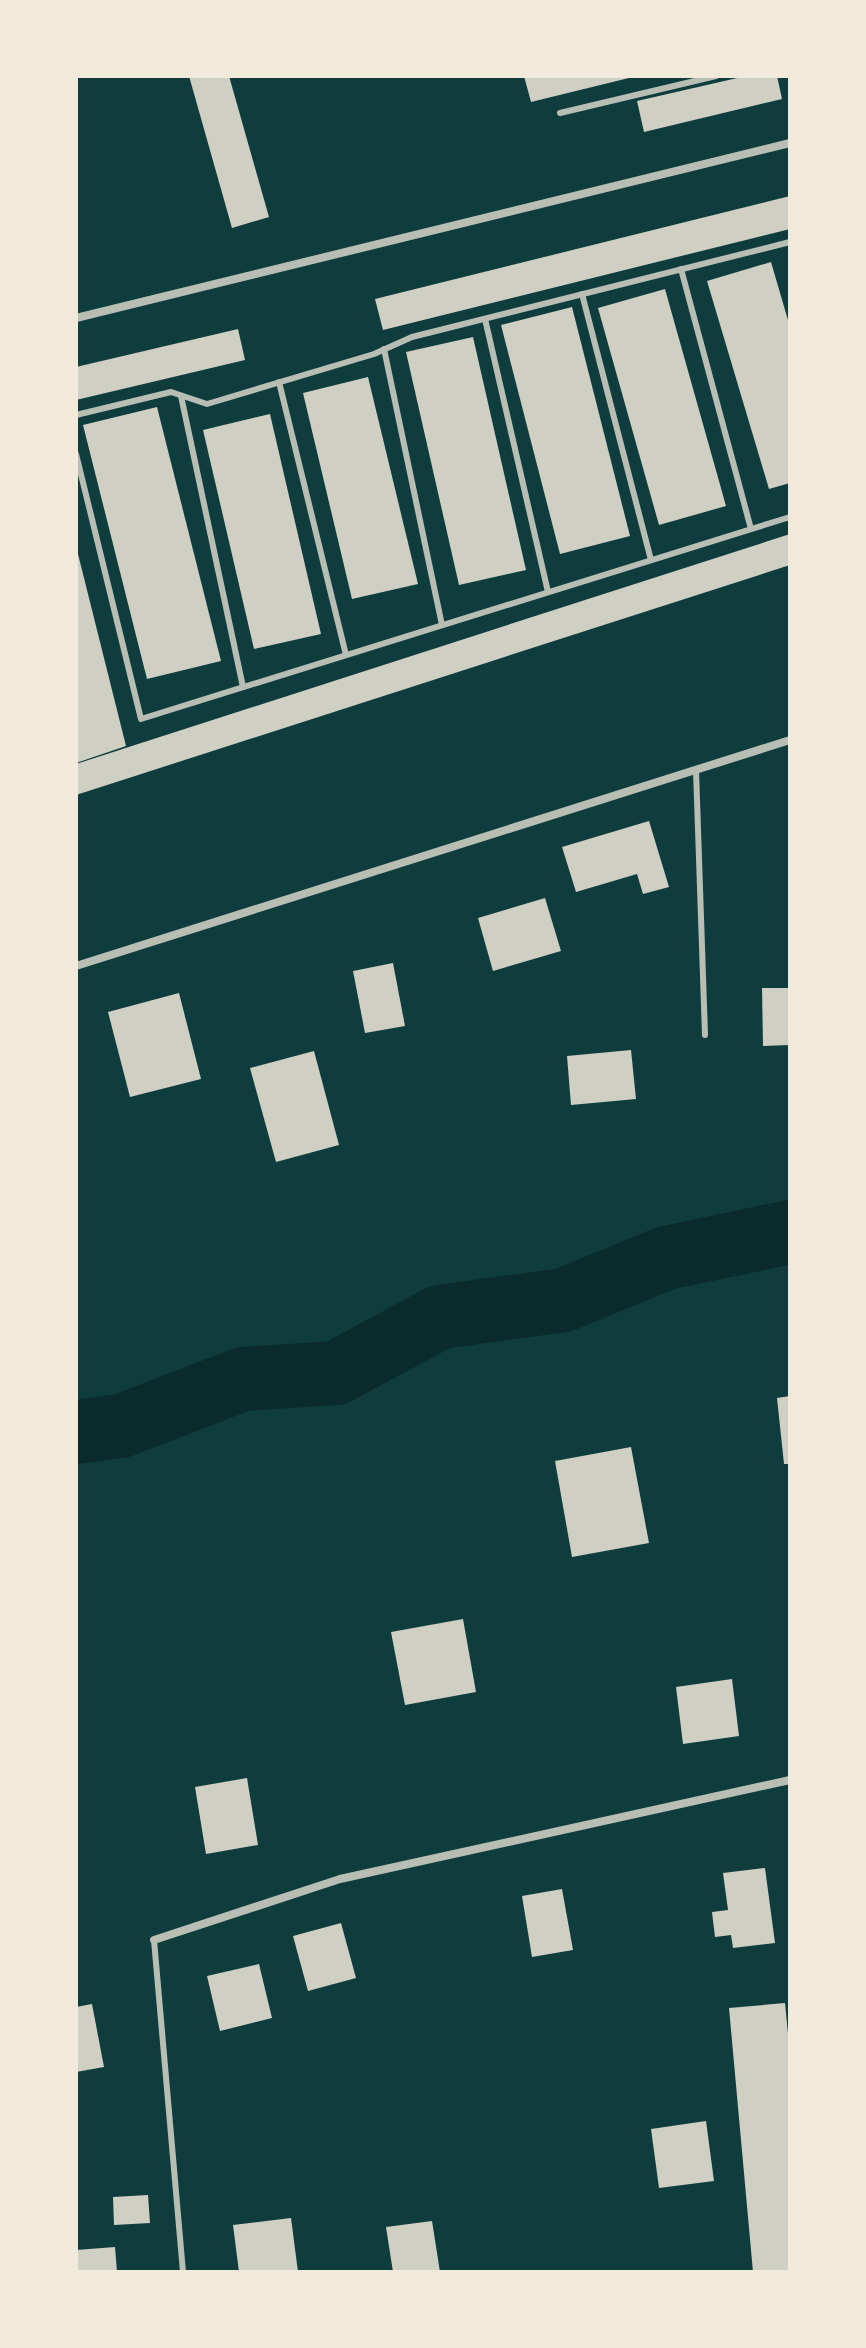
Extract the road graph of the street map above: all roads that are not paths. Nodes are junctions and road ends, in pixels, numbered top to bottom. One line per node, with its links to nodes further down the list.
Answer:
1 (716, 76): 2 (lane)
2 (560, 113)
3 (790, 143): 7 (street)
4 (789, 244): 5 (lane)
5 (681, 269): 6 (lane); 15 (lane)
6 (582, 294): 8 (lane); 16 (lane)
7 (76, 318)
8 (485, 319): 9 (lane); 17 (lane)
9 (384, 349): 10 (lane); 18 (lane)
10 (279, 382): 11 (lane); 19 (lane)
11 (181, 396): 12 (lane); 20 (lane)
12 (76, 415)
13 (76, 454): 20 (lane)
14 (790, 517): 15 (lane)
15 (751, 529): 16 (lane)
16 (651, 560): 17 (lane)
17 (548, 592): 18 (lane)
18 (442, 625): 19 (lane)
19 (346, 655): 20 (lane)
20 (243, 687)
21 (790, 740): 22 (street)
22 (696, 770): 23 (street); 24 (lane)
23 (76, 966)
24 (705, 1035)
25 (790, 1780): 26 (street)
26 (154, 1940): 27 (lane)
27 (183, 2272)

